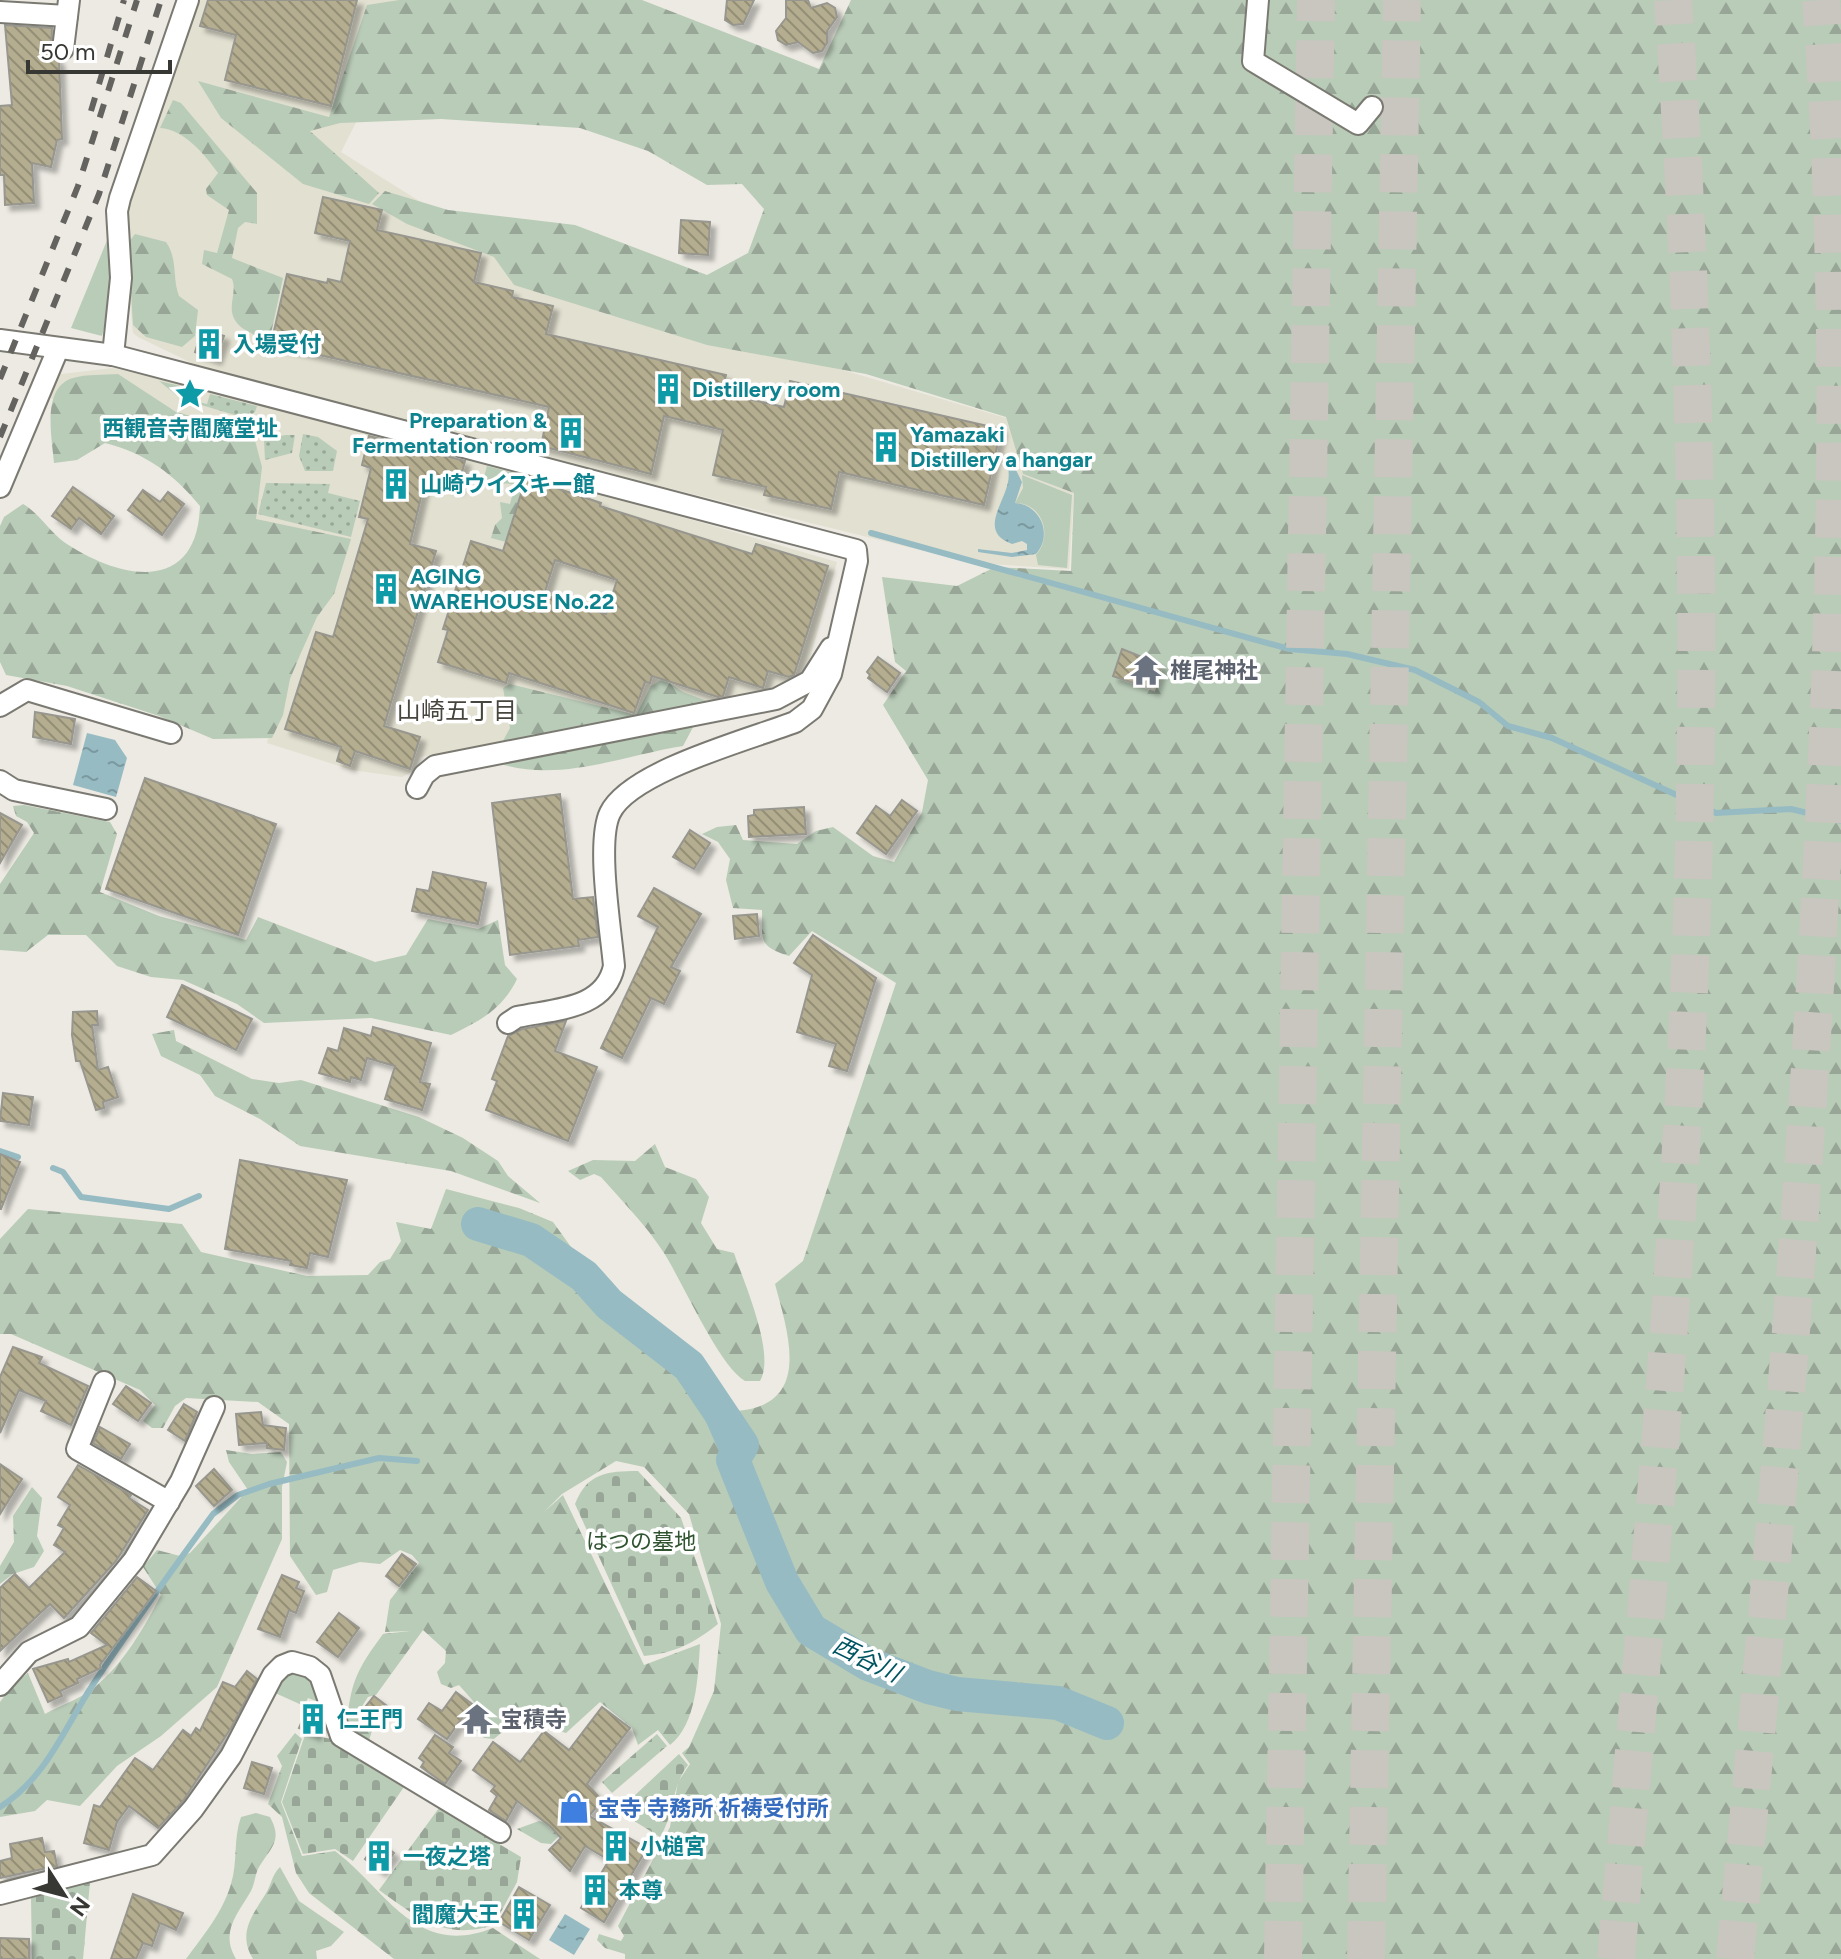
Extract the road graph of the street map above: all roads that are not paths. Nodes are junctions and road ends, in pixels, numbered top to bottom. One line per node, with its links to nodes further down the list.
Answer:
1 (188, 0): 9 (street)
2 (1258, 0): 6 (street)
3 (68, 8): 4 (street); 5 (street)
4 (0, 12)
5 (63, 49)
6 (1372, 107)
7 (0, 340): 8 (street)
8 (58, 349): 9 (street); 10 (street)
9 (113, 355): 11 (street)
10 (0, 487)
11 (839, 629): 15 (street); 17 (street)
12 (0, 706): 13 (street)
13 (171, 733)
14 (0, 781): 16 (street)
15 (417, 788)
16 (106, 809)
17 (508, 1023)
18 (104, 1382): 20 (street)
19 (214, 1407): 20 (street)
20 (169, 1502): 21 (street)
21 (0, 1685)
22 (500, 1832): 23 (street)
23 (0, 1894)

